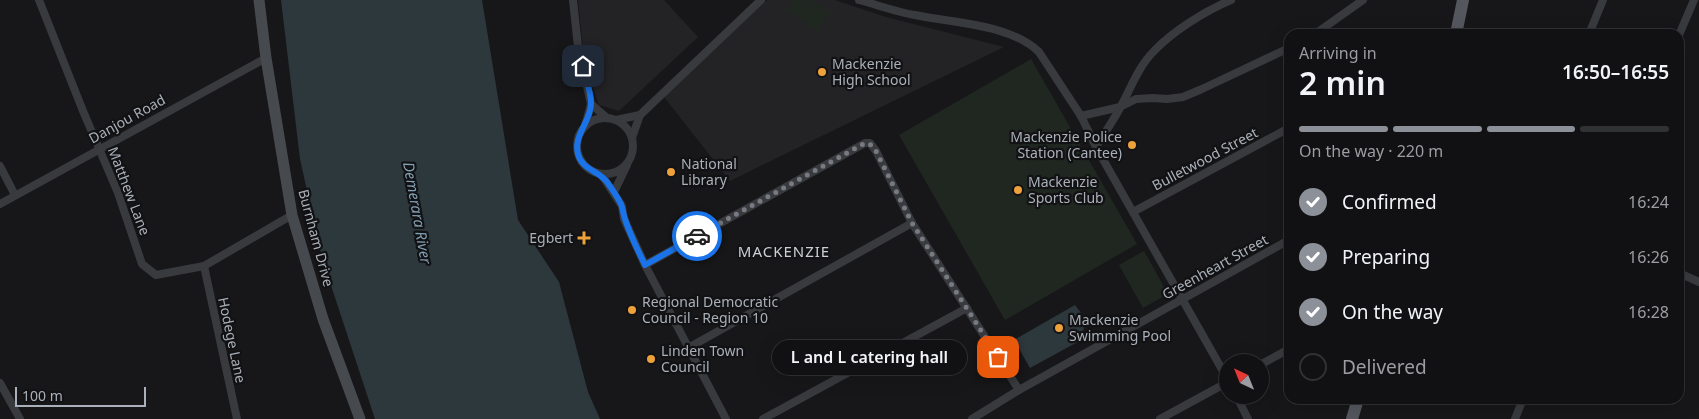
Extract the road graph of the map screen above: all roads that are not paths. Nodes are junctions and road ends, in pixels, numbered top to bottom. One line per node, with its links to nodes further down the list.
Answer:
1 (40, 0): 27 (street, Matthew Lane)
2 (259, 0): 16 (street, Burnham Drive)
3 (573, 0): 17 (street)
4 (761, 0): 19 (street)
5 (859, 0): 20 (street)
6 (1231, 0): 18 (street)
7 (1363, 0): 11 (street)
8 (1463, 0): 12 (main road)
9 (1603, 0): 13 (street)
10 (1694, 0): 14 (street)
11 (1321, 29)
12 (1457, 29)
13 (1591, 29)
14 (1682, 29)
15 (1284, 50): 18 (street)
16 (266, 58): 27 (street, Danjou Road); 35 (street, Burnham Drive)
17 (591, 104): 21 (street); 23 (street)
18 (1120, 107): 20 (street); 26 (street)
19 (640, 115): 22 (street); 25 (street)
20 (1081, 116): 26 (street)
21 (607, 118): 22 (street); 23 (street)
22 (616, 120): 25 (street)
23 (585, 126): 30 (street)
24 (1284, 131): 34 (street, Bulletwood Street)
25 (632, 138): 28 (street)
26 (1096, 147): 34 (street)
27 (100, 148): 32 (street, Danjou Road); 39 (street, Matthew Lane)
28 (630, 160): 30 (street); 31 (street)
29 (0, 166): 32 (street)
30 (601, 174): 31 (street)
31 (614, 192): 38 (street)
32 (15, 195): 33 (street, Danjou Road)
33 (0, 204)
34 (1133, 212): 42 (street)
35 (292, 215): 39 (street); 57 (street, Burnham Drive)
36 (912, 223): 38 (street); 43 (street); 44 (street)
37 (1284, 243): 42 (street, Greenheart Street)
38 (645, 265): 44 (street)
39 (204, 266): 56 (street, Hodege Lane)
40 (1684, 275): 41 (street)
41 (1699, 282)
42 (1182, 300): 47 (street); 50 (street, Greenheart Street)
43 (967, 308): 50 (street); 59 (street)
44 (688, 348): 58 (street)
45 (1284, 352): 46 (street)
46 (1269, 360)
47 (1219, 365)
48 (0, 383): 55 (street)
49 (1219, 386): 61 (street)
50 (1019, 390): 54 (street, Greenheart Street)
51 (1240, 404): 62 (street)
52 (1356, 404): 63 (main road)
53 (1521, 404): 64 (street)
54 (985, 416): 60 (street, Greenheart Street)
55 (20, 419)
56 (237, 419)
57 (360, 419)
58 (726, 419)
59 (763, 419)
60 (972, 419)
61 (1160, 419)
62 (1248, 419)
63 (1352, 419)
64 (1515, 419)

